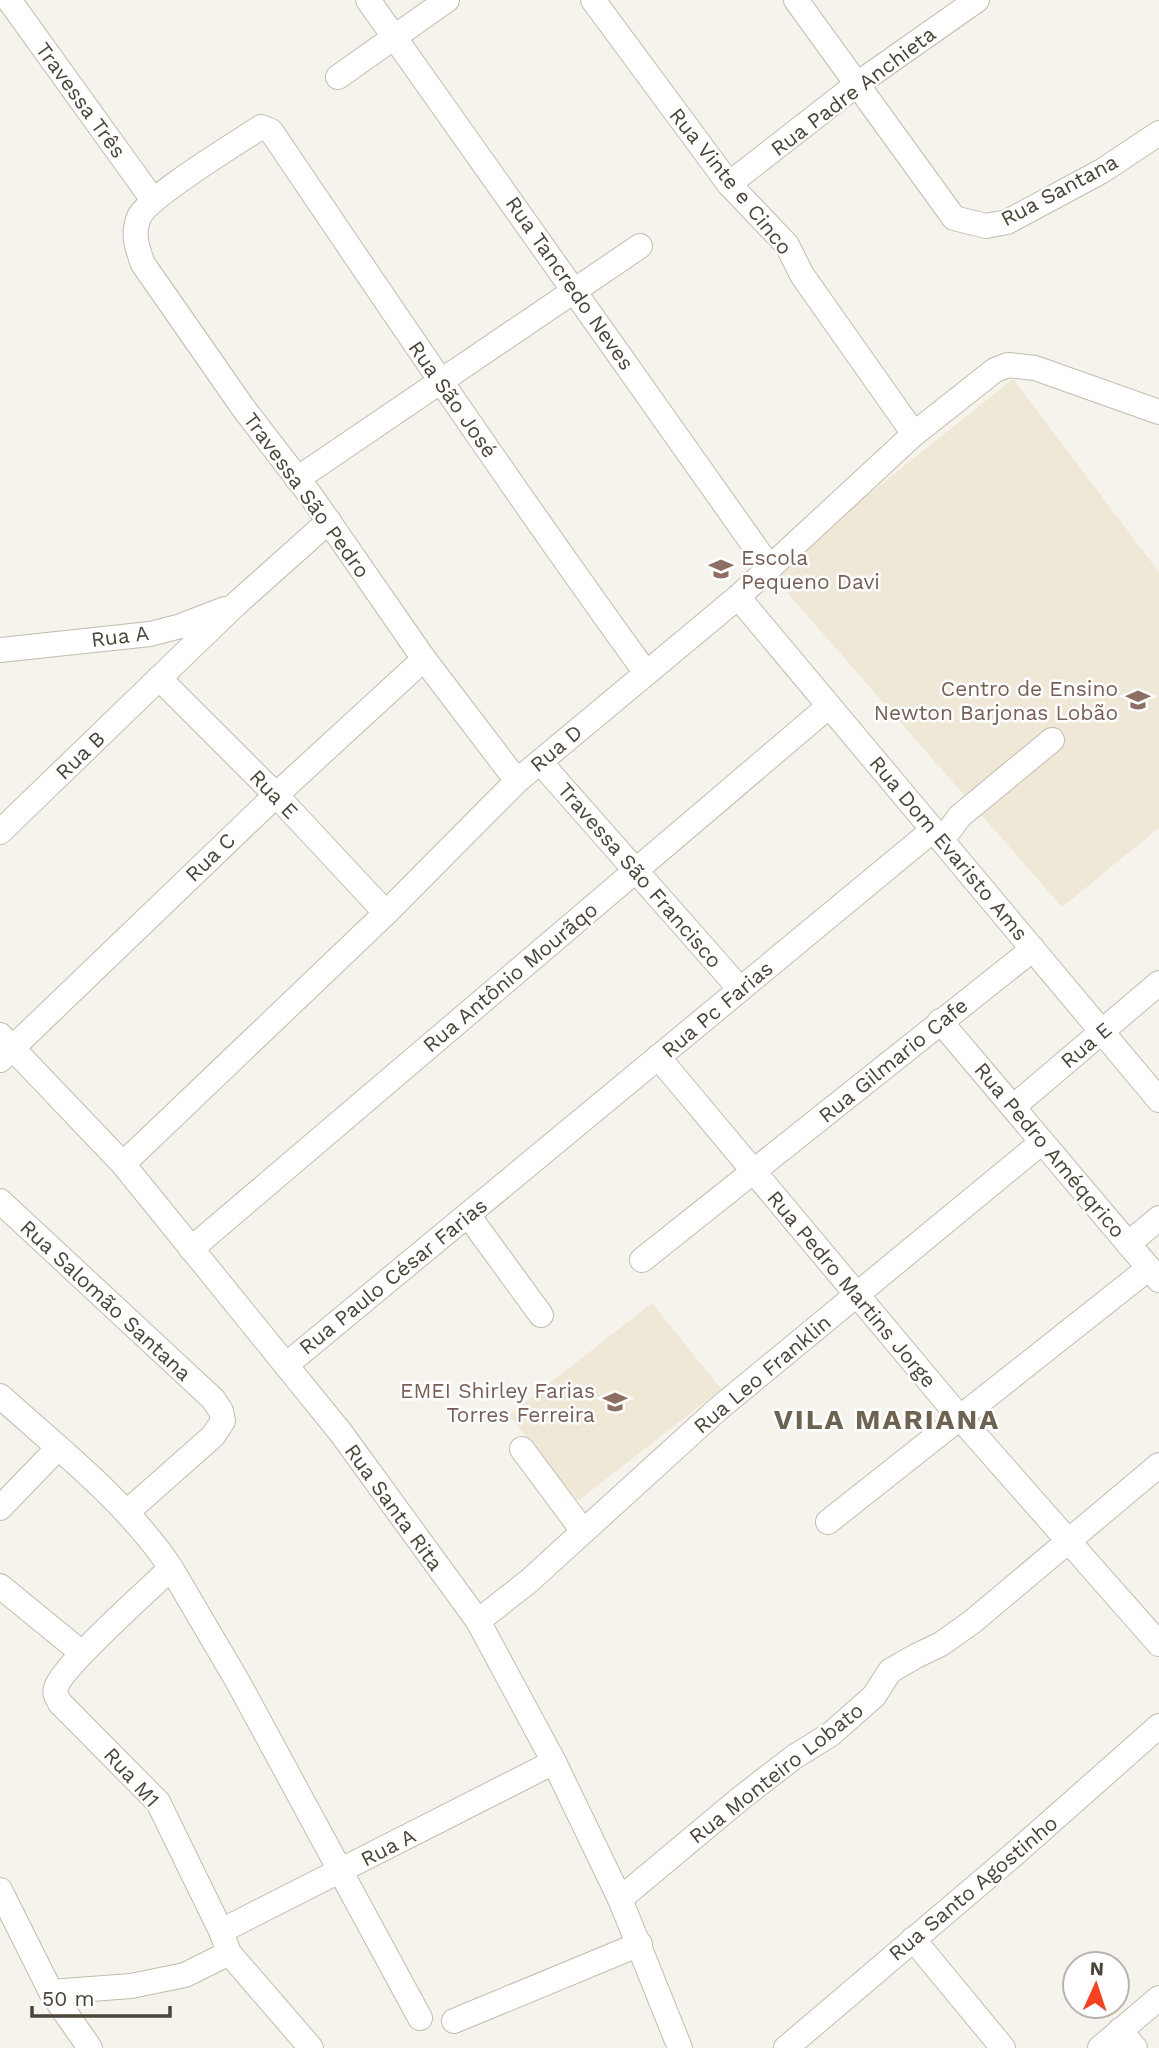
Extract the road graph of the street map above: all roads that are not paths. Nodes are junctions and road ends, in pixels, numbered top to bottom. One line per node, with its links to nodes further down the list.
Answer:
1 (9, 0): 12 (street, Travessa Três)
2 (368, 0): 7 (street, Rua Tancredo Neves)
3 (447, 0): 7 (street)
4 (593, 0): 11 (street, Rua Vinte e Cinco)
5 (796, 0): 9 (street)
6 (977, 0): 9 (street, Rua Padre Anchieta)
7 (394, 36): 8 (street); 14 (street, Rua Tancredo Neves)
8 (338, 77)
9 (856, 85): 10 (street, Rua Santana); 11 (street, Rua Padre Anchieta)
10 (1159, 133)
11 (729, 184): 17 (street, Rua Vinte e Cinco)
12 (153, 200): 15 (street, Rua São José); 18 (street, Travessa São Pedro)
13 (640, 246): 14 (street)
14 (574, 289): 15 (street); 20 (street, Rua Tancredo Neves)
15 (440, 382): 18 (street); 25 (street, Rua São José)
16 (1159, 412): 17 (street, Rua D)
17 (915, 434): 20 (street, Rua D)
18 (297, 479): 19 (street, Travessa São Pedro)
19 (328, 521): 22 (street, Rua A); 24 (street, Travessa São Pedro)
20 (770, 568): 21 (street, Rua D)
21 (738, 597): 25 (street, Rua D); 27 (street, Rua Dom Evaristo Ams)
22 (235, 605): 23 (street, Rua A); 26 (street, Rua A)
23 (0, 650)
24 (424, 659): 30 (street, Travessa São Pedro); 31 (street, Rua C)
25 (646, 673): 29 (street, Rua D)
26 (159, 678): 31 (street, Rua E); 32 (street, Rua B)
27 (830, 706): 33 (street, Rua Dom Evaristo Ams); 34 (street, Rua Antônio Mourãqo)
28 (1052, 740): 33 (street, Rua Pc Farias)
29 (540, 762): 30 (street, Rua D); 34 (street, Travessa São Francisco)
30 (517, 781): 35 (street, Rua D)
31 (276, 794): 35 (street, Rua E); 41 (street, Rua C)
32 (0, 832)
33 (937, 835): 36 (street, Rua Dom Evaristo Ams); 38 (street, Rua Pc Farias)
34 (636, 870): 38 (street, Travessa São Francisco); 53 (street, Rua Antônio Mourãqo)
35 (386, 913): 46 (street, Rua D)
36 (1033, 949): 39 (street, Rua Gilmario Cafe); 40 (street, Rua Dom Evaristo Ams)
37 (1159, 983): 40 (street, Rua E)
38 (740, 989): 42 (street, Rua Pc Farias)
39 (940, 1021): 44 (street, Rua Pedro Améqqrico); 47 (street, Rua Gilmario Cafe)
40 (1102, 1032): 43 (street, Rua Dom Evaristo Ams); 44 (street, Rua E)
41 (4, 1047): 46 (street, Rua Santa Rita)
42 (658, 1057): 47 (street, Rua Pedro Martins Jorge); 48 (street, Rua Pc Farias)
43 (1159, 1100)
44 (1013, 1107): 45 (street, Rua Pedro Améqqrico)
45 (1042, 1142): 52 (street, Rua Pedro Améqqrico); 56 (street, Rua Leo Franklin)
46 (123, 1164): 53 (street, Rua Santa Rita)
47 (754, 1173): 54 (street, Rua Gilmario Cafe); 56 (street, Rua Pedro Martins Jorge)
48 (501, 1188): 50 (street, Rua Paulo César Farias)
49 (0, 1201): 65 (street, Rua Salomão Santana)
50 (468, 1214): 57 (street); 58 (street, Rua Paulo César Farias)
51 (1159, 1218): 52 (street)
52 (1128, 1244): 55 (street, Rua Pedro Améqqrico)
53 (191, 1249): 58 (street, Rua Santa Rita)
54 (642, 1260)
55 (1154, 1274): 60 (street)
56 (858, 1295): 60 (street, Rua Pedro Martins Jorge); 67 (street, Rua Leo Franklin)
57 (541, 1315)
58 (286, 1365): 71 (street, Rua Santa Rita)
59 (0, 1396): 61 (street)
60 (961, 1419): 66 (street); 68 (street, Rua Pedro Martins Jorge)
61 (58, 1448): 64 (street); 65 (street)
62 (523, 1449): 67 (street)
63 (1159, 1465): 68 (street, Rua Monteiro Lobato)
64 (0, 1508)
65 (127, 1512): 69 (street)
66 (828, 1522)
67 (583, 1531): 71 (street, Rua Leo Franklin)
68 (1069, 1542): 72 (street, Rua Pedro Martins Jorge); 77 (street, Rua Monteiro Lobato)
69 (171, 1568): 73 (street, Rua M1); 76 (street)
70 (0, 1586): 73 (street)
71 (478, 1621): 75 (street, Rua Santa Rita)
72 (1159, 1644)
73 (82, 1653): 80 (street, Rua M1)
74 (1159, 1726): 79 (street, Rua Santo Agostinho)
75 (554, 1762): 76 (street, Rua A); 77 (street, Rua Santa Rita)
76 (341, 1870): 80 (street, Rua A); 84 (street)
77 (620, 1899): 81 (street, Rua Santa Rita)
78 (3, 1900): 82 (street)
79 (913, 1939): 90 (street, Rua Santo Agostinho); 91 (street)
80 (225, 1942): 82 (street, Rua A); 88 (street, Rua M1)
81 (640, 1944): 85 (street); 89 (street, Rua Santa Rita)
82 (51, 1992): 87 (street)
83 (1159, 1998): 86 (street)
84 (420, 2018)
85 (454, 2021)
86 (1127, 2039): 92 (street)
87 (90, 2048)
88 (311, 2048)
89 (680, 2048)
90 (786, 2048)
91 (1003, 2048)
92 (1100, 2048)

